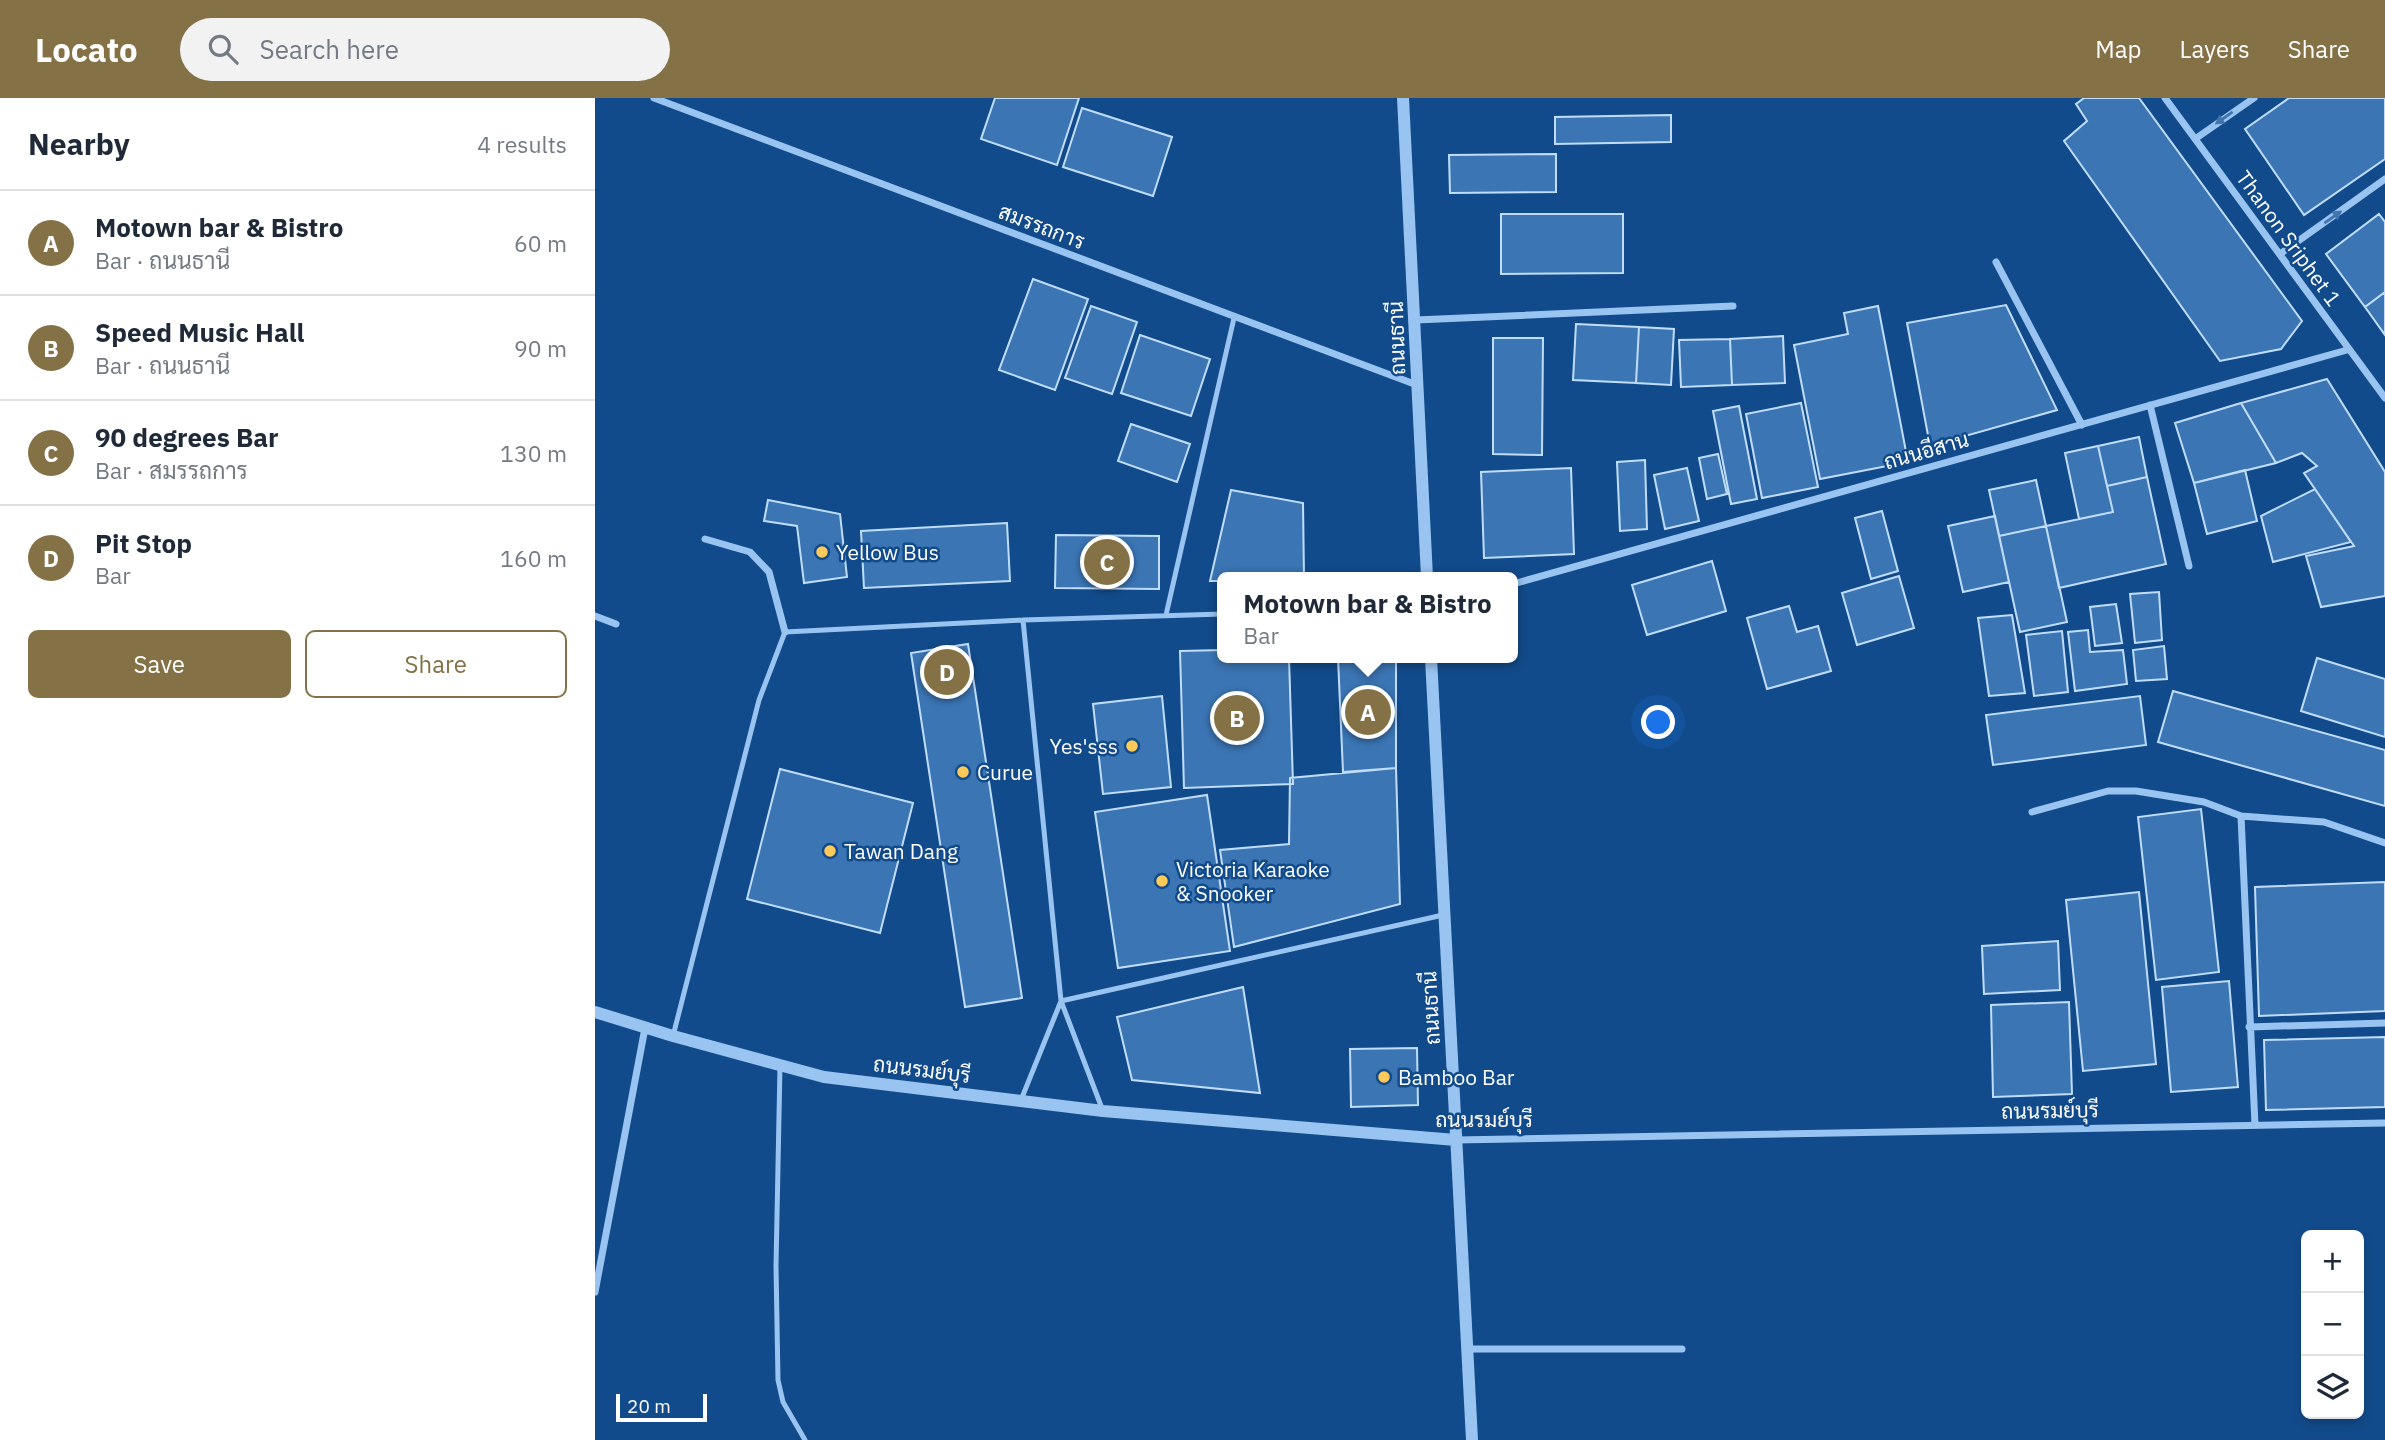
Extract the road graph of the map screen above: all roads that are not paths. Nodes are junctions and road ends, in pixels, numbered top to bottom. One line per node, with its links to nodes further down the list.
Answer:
1 (654, 98): 10 (street, สมรรถการ)
2 (1403, 98): 11 (street, ถนนธานี)
3 (2165, 98): 5 (street, Thanon Sriphet 1)
4 (2254, 98): 5 (street, one-way to 5)
5 (2195, 139): 7 (street, Thanon Sriphet 1)
6 (2385, 179): 7 (street, one-way to 6)
7 (2280, 254): 12 (street, Thanon Sriphet 1)
8 (1996, 262): 16 (street)
9 (1733, 306): 11 (street)
10 (1234, 318): 13 (street, สมรรถการ); 22 (lane)
11 (1416, 320): 13 (street, ถนนธานี)
12 (2347, 350): 14 (street, Thanon Sriphet 1); 15 (street, ถนนอีสาน)
13 (1417, 385): 19 (street, ถนนธานี)
14 (2385, 398)
15 (2150, 405): 16 (street, ถนนอีสาน); 18 (street)
16 (2082, 425): 20 (street, ถนนอีสาน)
17 (705, 540): 26 (street)
18 (2189, 566)
19 (1427, 572)
20 (1518, 583)
21 (1217, 614): 22 (lane)
22 (1166, 615): 24 (lane)
23 (595, 616): 25 (street)
24 (1023, 620): 26 (lane); 32 (lane)
25 (617, 624)
26 (785, 632): 37 (lane)
27 (1431, 663): 31 (street, ถนนธานี)
28 (2032, 812): 29 (street)
29 (2241, 817): 30 (street); 35 (street)
30 (2385, 843)
31 (1445, 914): 32 (lane); 43 (street, ถนนธานี)
32 (1061, 1001): 39 (lane); 40 (lane)
33 (595, 1012): 36 (street, ถนนรมย์บุรี)
34 (2385, 1023): 35 (street)
35 (2249, 1027): 42 (street)
36 (645, 1028): 37 (street, ถนนรมย์บุรี); 44 (street)
37 (673, 1036): 38 (street, ถนนรมย์บุรี)
38 (780, 1066): 39 (street, ถนนรมย์บุรี); 47 (lane)
39 (1021, 1100): 40 (street, ถนนรมย์บุรี)
40 (1103, 1111): 43 (street, ถนนรมย์บุรี)
41 (2385, 1123): 42 (street, ถนนรมย์บุรี)
42 (2255, 1125): 43 (street, ถนนรมย์บุรี)
43 (1456, 1140): 45 (street, ถนนธานี)
44 (595, 1292)
45 (1467, 1349): 46 (street); 48 (street, ถนนธานี)
46 (1682, 1349)
47 (805, 1440)
48 (1472, 1440)

